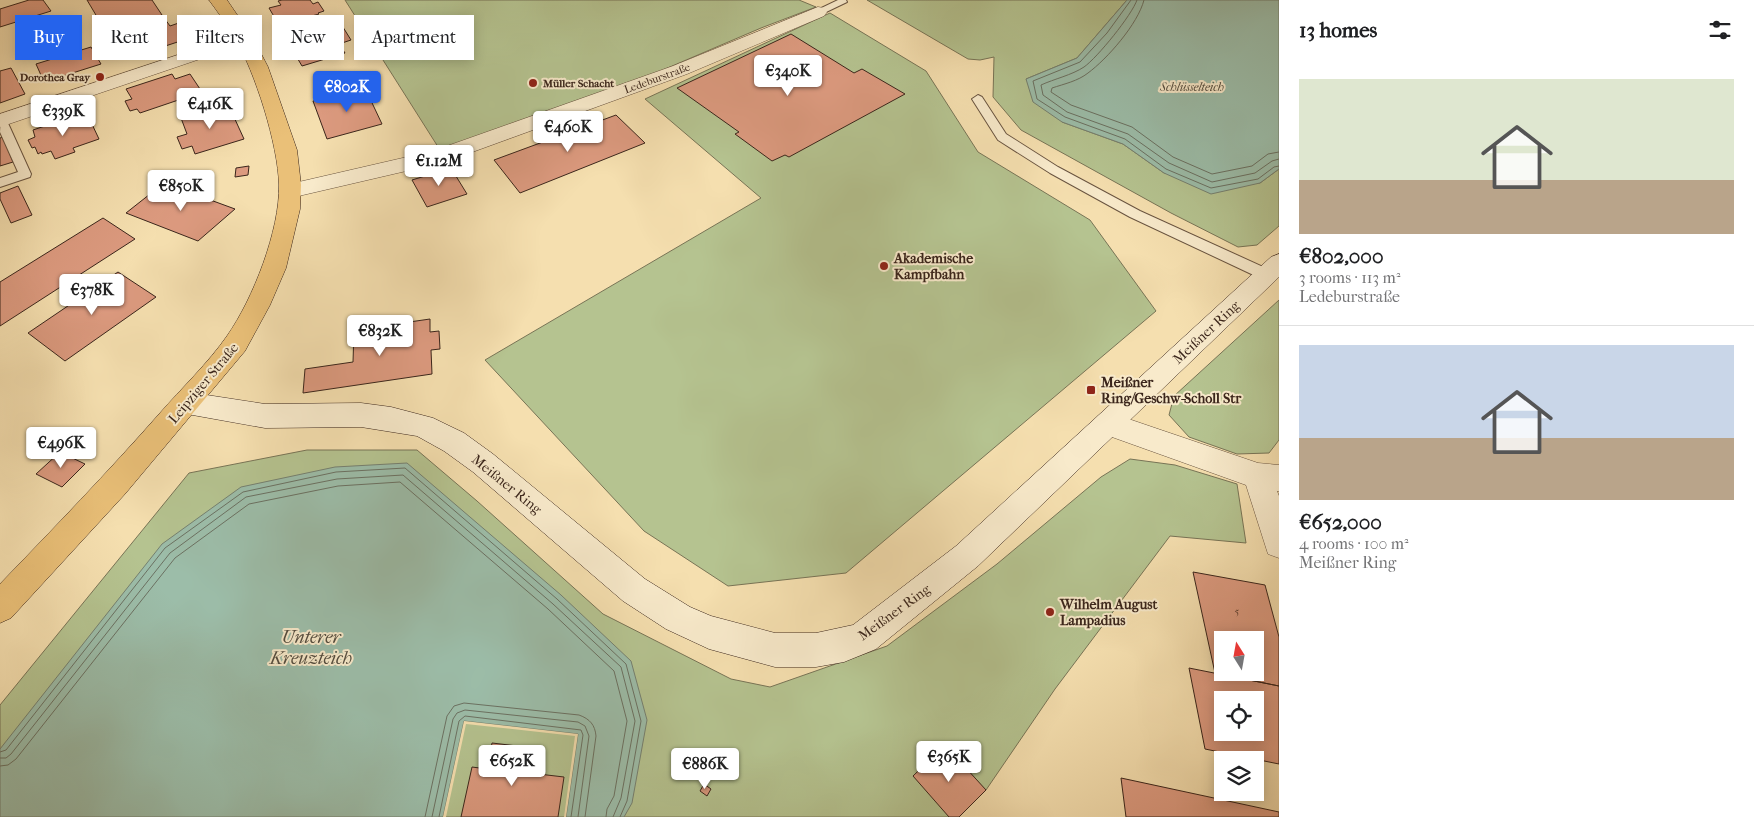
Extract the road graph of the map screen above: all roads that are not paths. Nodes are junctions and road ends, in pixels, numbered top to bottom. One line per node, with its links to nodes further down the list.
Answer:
1 (218, 0): 4 (main road, Leipziger Straße)
2 (842, 2): 3 (lane)
3 (818, 12): 10 (street, Ledeburstraße)
4 (228, 15)
5 (180, 60): 8 (street)
6 (255, 60): 10 (main road, Leipziger Straße)
7 (978, 99): 11 (lane)
8 (1, 121): 9 (lane)
9 (0, 182)
10 (290, 191): 12 (main road, Leipziger Straße)
11 (1273, 269): 13 (street, Meißner Ring)
12 (187, 403): 13 (street, Meißner Ring); 16 (main road, Leipziger Straße)
13 (1108, 424): 14 (street)
14 (1269, 477): 15 (street)
15 (1279, 544)
16 (0, 607)

